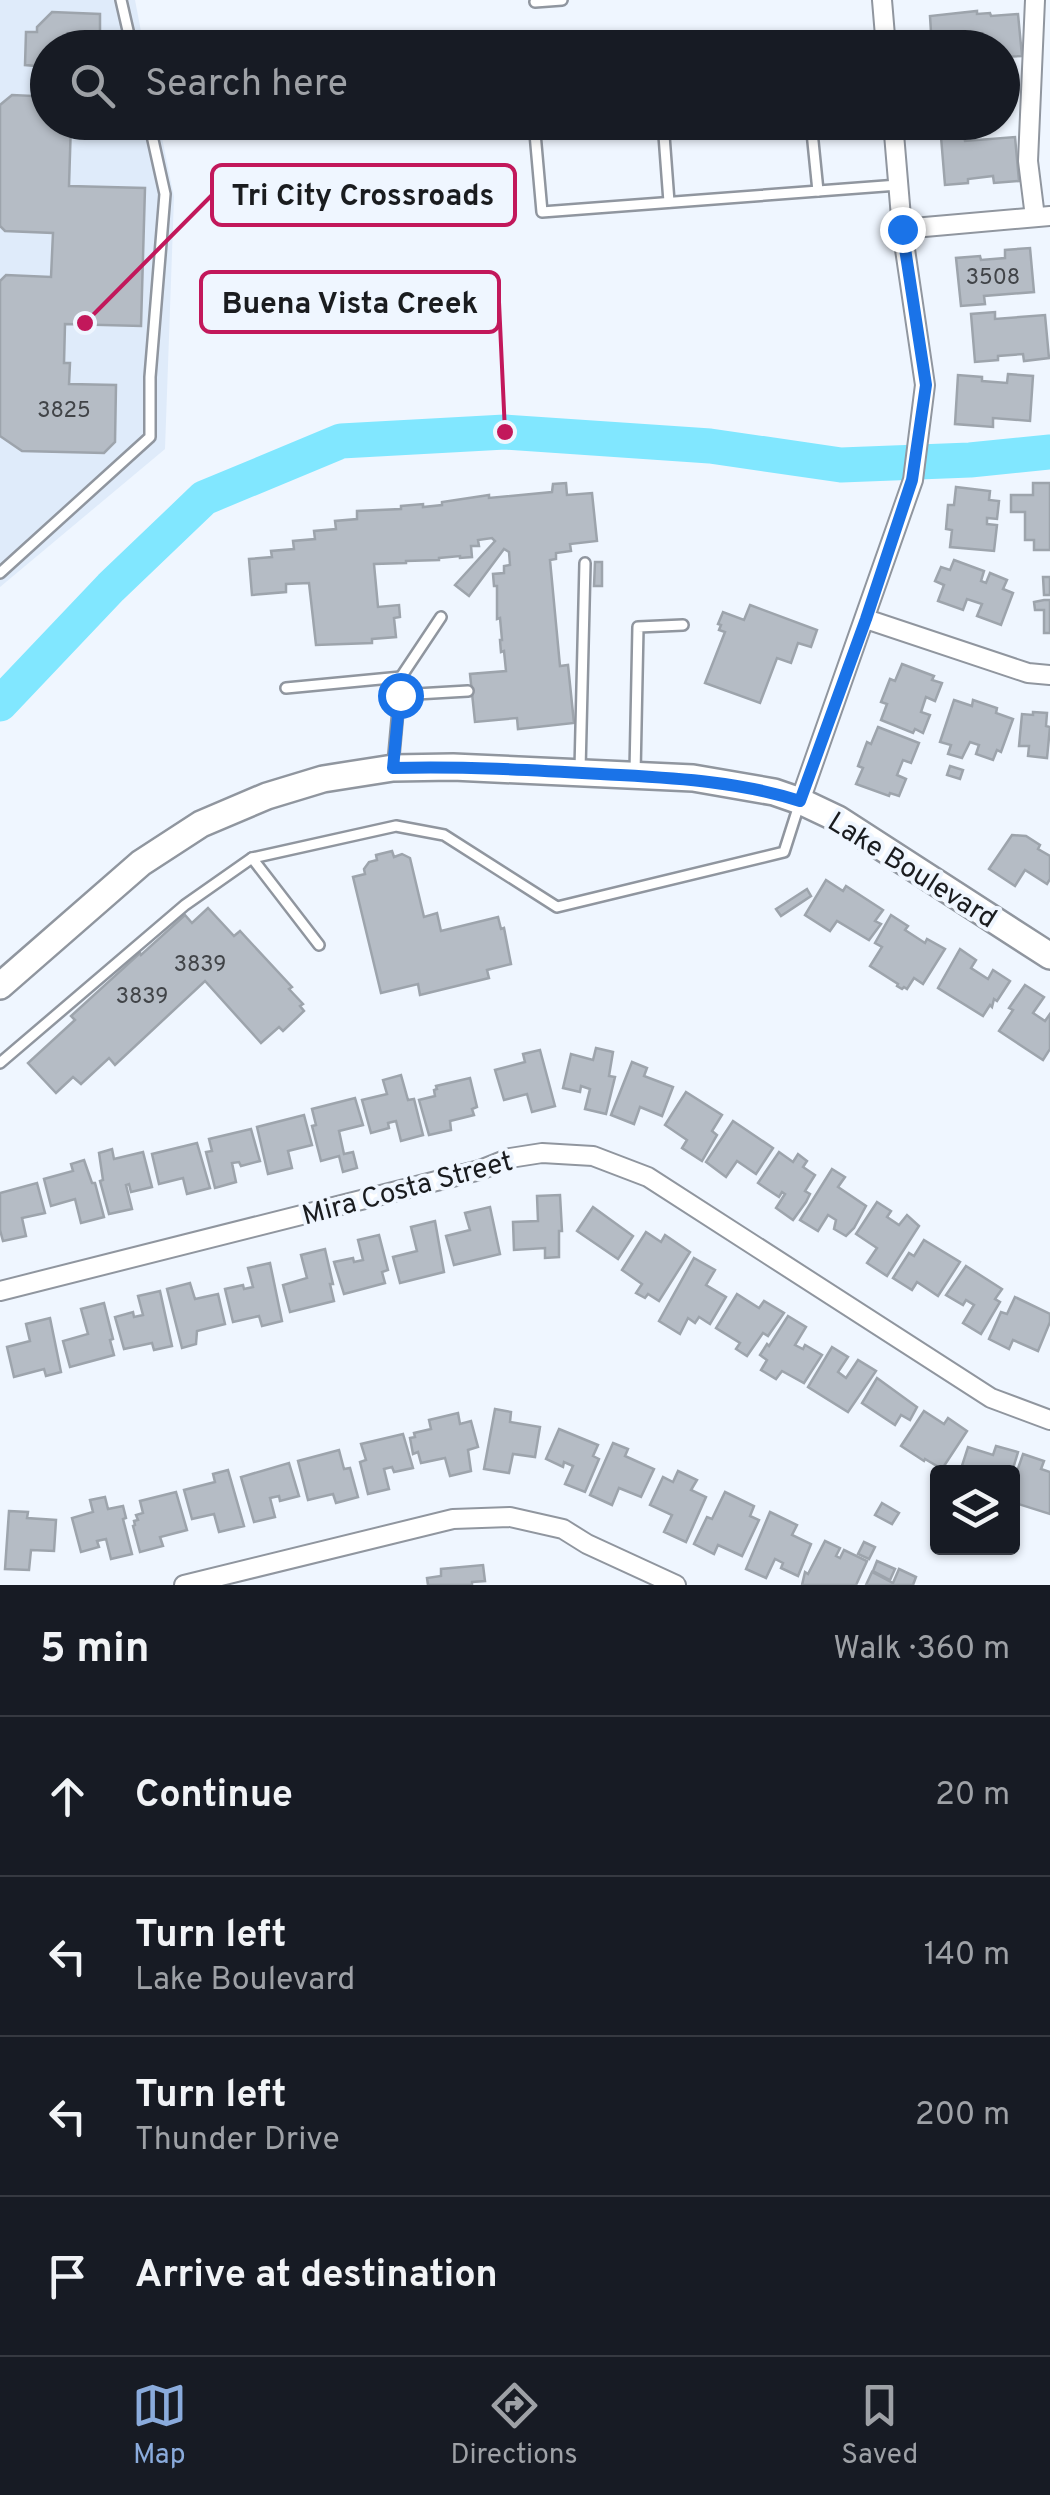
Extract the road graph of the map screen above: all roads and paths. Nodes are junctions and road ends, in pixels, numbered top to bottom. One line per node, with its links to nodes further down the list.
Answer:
1 (122, 0): 6 (lane)
2 (562, 0): 5 (lane)
3 (882, 0): 7 (street)
4 (1035, 0): 16 (street)
5 (535, 2)
6 (128, 30)
7 (884, 30)
8 (153, 140): 19 (lane)
9 (536, 140): 15 (lane)
10 (664, 140): 15 (lane)
11 (813, 140): 14 (lane)
12 (894, 140): 13 (street)
13 (898, 184): 14 (lane); 17 (street)
14 (818, 191): 15 (lane)
15 (669, 202)
16 (1043, 217): 17 (street)
17 (902, 229): 21 (street)
18 (586, 563): 29 (lane)
19 (0, 573)
20 (441, 617): 24 (lane)
21 (866, 619): 23 (street); 31 (street)
22 (684, 625): 30 (lane)
23 (1050, 675)
24 (401, 677): 25 (lane); 27 (lane)
25 (286, 688)
26 (468, 691): 27 (lane)
27 (400, 695): 28 (lane)
28 (393, 768): 29 (main road, Lake Boulevard); 35 (main road, Lake Boulevard)
29 (580, 773): 30 (main road, Lake Boulevard)
30 (636, 776): 31 (main road, Lake Boulevard)
31 (800, 801): 32 (lane); 34 (main road, Lake Boulevard)
32 (252, 858): 33 (lane); 36 (lane)
33 (318, 945)
34 (1050, 956)
35 (0, 986)
36 (0, 1063)
37 (0, 1291): 38 (street, Mira Costa Street)
38 (1050, 1420)
39 (184, 1585): 40 (street)
40 (676, 1585)

